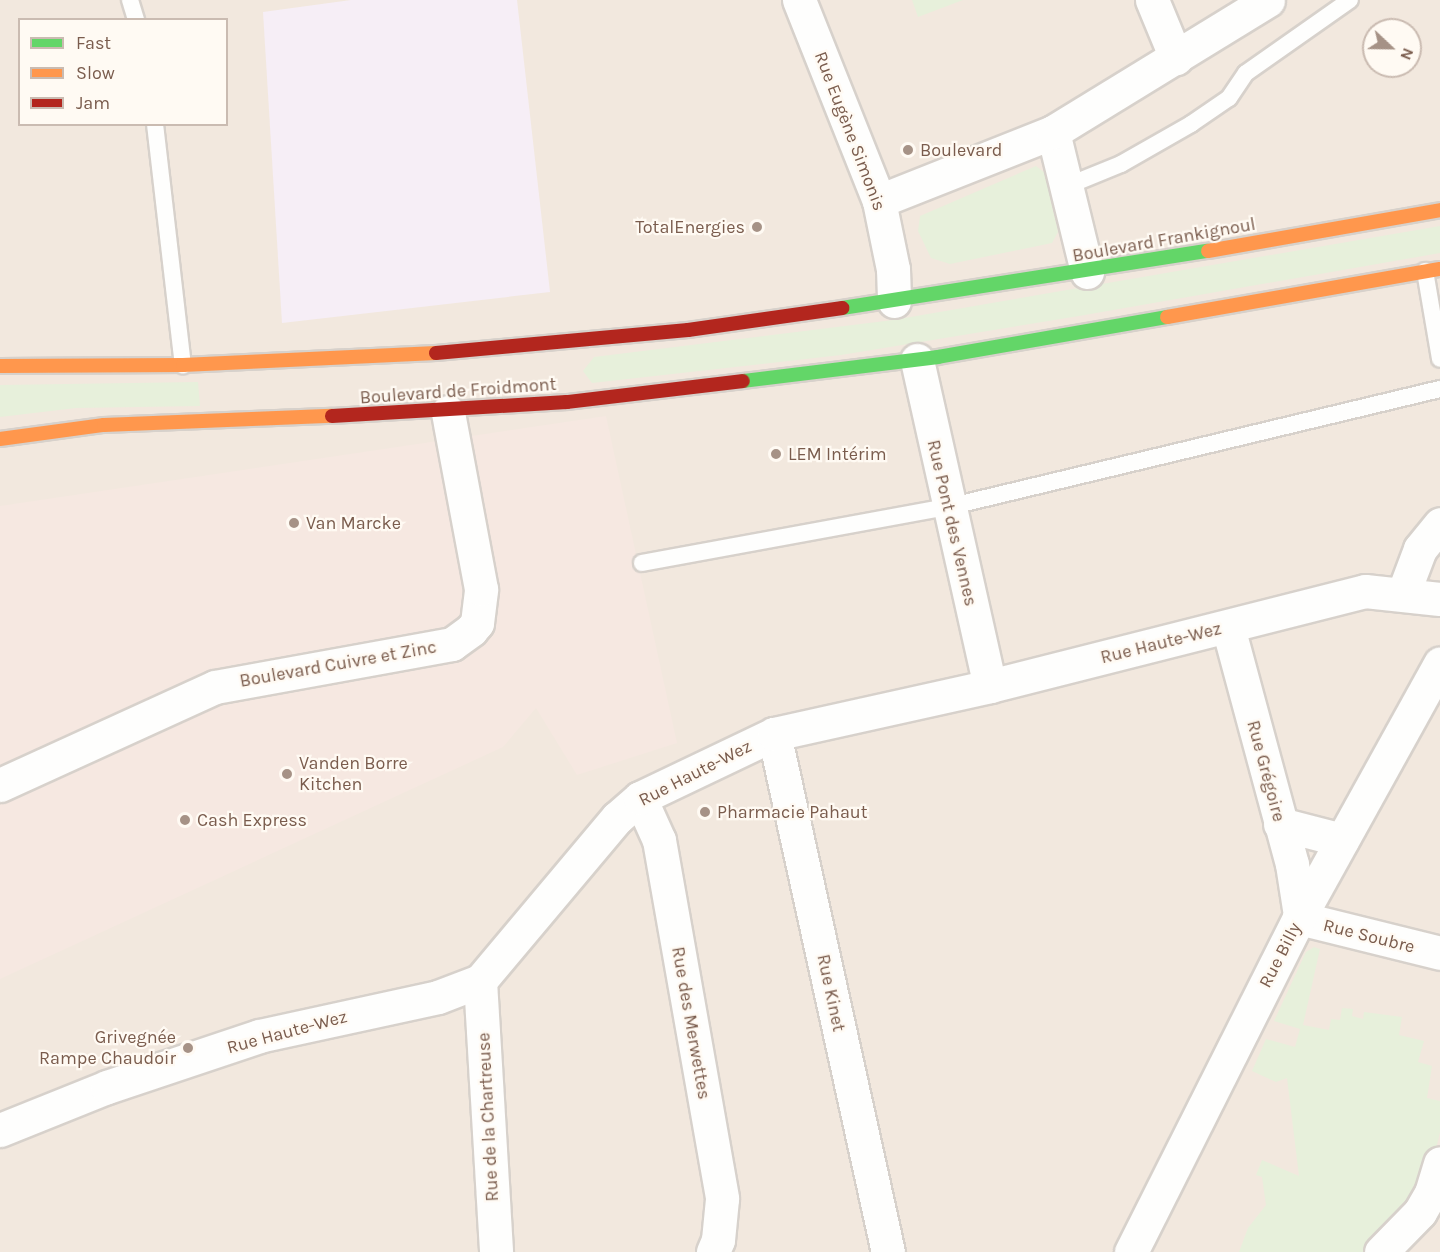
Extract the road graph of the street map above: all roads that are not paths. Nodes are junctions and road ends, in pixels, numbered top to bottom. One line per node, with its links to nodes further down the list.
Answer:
1 (130, 0): 6 (lane)
2 (799, 0): 11 (street, Rue Eugène Simonis)
3 (1152, 0): 7 (street)
4 (1268, 0): 7 (street)
5 (1350, 0): 10 (lane)
6 (135, 18)
7 (1176, 58): 9 (street)
8 (156, 126): 18 (lane)
9 (1053, 132): 10 (street); 11 (street)
10 (1067, 186): 14 (street)
11 (879, 201): 15 (street, Rue Eugène Simonis)
12 (1440, 210): 14 (main road, Boulevard Frankignoul)
13 (1432, 270): 16 (lane); 17 (main road)
14 (1087, 272): 15 (main road, Boulevard Frankignoul)
15 (894, 301): 18 (main road)
16 (1440, 359)
17 (917, 360): 21 (main road, Boulevard de Froidmont); 23 (street, Rue Pont des Vennes)
18 (183, 365): 19 (main road)
19 (0, 366)
20 (1440, 389): 23 (lane)
21 (448, 412): 22 (main road, Boulevard de Froidmont); 32 (street, Boulevard Cuivre et Zinc)
22 (0, 440)
23 (948, 507): 25 (lane); 30 (street, Rue Pont des Vennes)
24 (1440, 524): 26 (street)
25 (642, 563)
26 (1403, 594): 27 (street, Rue Haute-Wez); 28 (street, Rue Haute-Wez)
27 (1440, 599)
28 (1228, 627): 30 (street, Rue Haute-Wez); 34 (street, Rue Grégoire)
29 (1440, 664): 35 (street, Rue Billy)
30 (990, 686): 31 (street, Rue Haute-Wez)
31 (774, 734): 33 (street, Rue Haute-Wez); 43 (street, Rue Kinet)
32 (0, 785)
33 (639, 798): 38 (street, Rue Haute-Wez); 42 (street, Rue des Merwettes)
34 (1280, 824): 35 (street); 36 (street, Rue Grégoire)
35 (1342, 840): 36 (street, Rue Billy)
36 (1300, 917): 37 (street, Rue Soubre); 44 (street, Rue Billy)
37 (1440, 953)
38 (480, 981): 39 (street, Rue Haute-Wez); 41 (street, Rue de la Chartreuse)
39 (0, 1130)
40 (1440, 1163): 45 (street)
41 (496, 1252)
42 (713, 1252)
43 (888, 1252)
44 (1131, 1252)
45 (1381, 1252)

